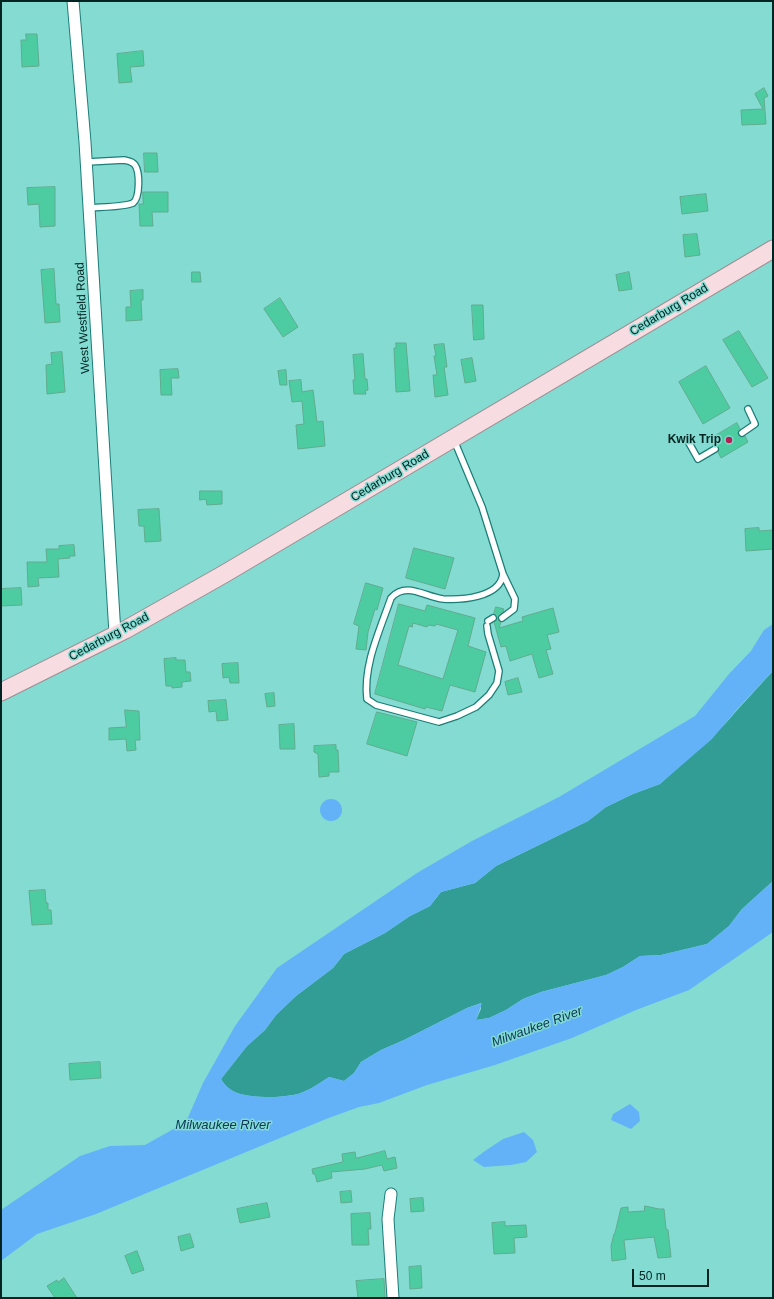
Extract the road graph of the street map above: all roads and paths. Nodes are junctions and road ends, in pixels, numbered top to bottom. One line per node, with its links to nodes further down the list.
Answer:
1 (73, 1): 2 (street, West Westfield Road)
2 (87, 162): 3 (street, West Westfield Road); 3 (lane)
3 (89, 208): 13 (street, West Westfield Road)
4 (773, 248): 7 (main road, Cedarburg Road)
5 (748, 409): 6 (lane)
6 (742, 432)
7 (453, 438): 10 (lane); 13 (main road, Cedarburg Road)
8 (689, 443): 9 (lane)
9 (715, 449)
10 (503, 574): 11 (lane); 12 (lane)
11 (502, 618)
12 (490, 622)
13 (116, 634): 14 (main road, Cedarburg Road)
14 (1, 692)
15 (391, 1194): 16 (street)
16 (393, 1298)

